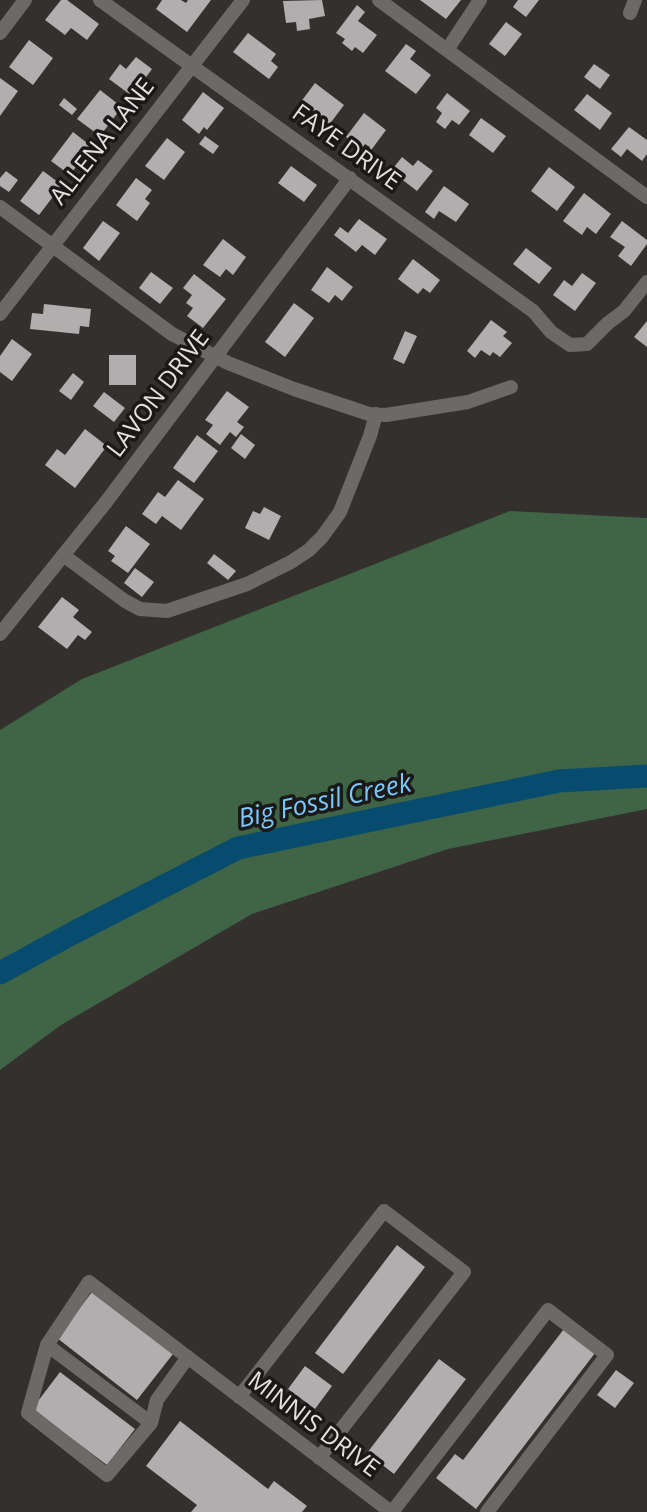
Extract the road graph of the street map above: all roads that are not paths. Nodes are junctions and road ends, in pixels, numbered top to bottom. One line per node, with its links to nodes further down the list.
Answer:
1 (25, 0): 6 (street)
2 (100, 0): 8 (street, FAYE DRIVE)
3 (243, 0): 8 (street, ALLENA LANE)
4 (379, 0): 7 (street)
5 (480, 0): 7 (street)
6 (0, 33)
7 (447, 50): 10 (street)
8 (192, 65): 9 (street, FAYE DRIVE); 12 (street, ALLENA LANE)
9 (349, 178): 13 (street, FAYE DRIVE); 15 (street, LAVON DRIVE)
10 (647, 197)
11 (0, 207): 12 (street)
12 (52, 245): 14 (street, ALLENA LANE); 15 (street)
13 (647, 282)
14 (0, 314)
15 (215, 356): 17 (street); 18 (street, LAVON DRIVE)
16 (512, 387): 17 (street)
17 (376, 414): 18 (street)
18 (63, 555): 19 (street, LAVON DRIVE)
19 (0, 634)
20 (47, 1345): 21 (street, MINNIS DRIVE); 23 (street); 23 (street)
21 (188, 1357): 22 (street, MINNIS DRIVE); 23 (street)
22 (239, 1398): 24 (street, MINNIS DRIVE); 24 (street)
23 (151, 1423)
24 (319, 1458): 25 (street, MINNIS DRIVE)
25 (391, 1512): 26 (street)
26 (487, 1512)

